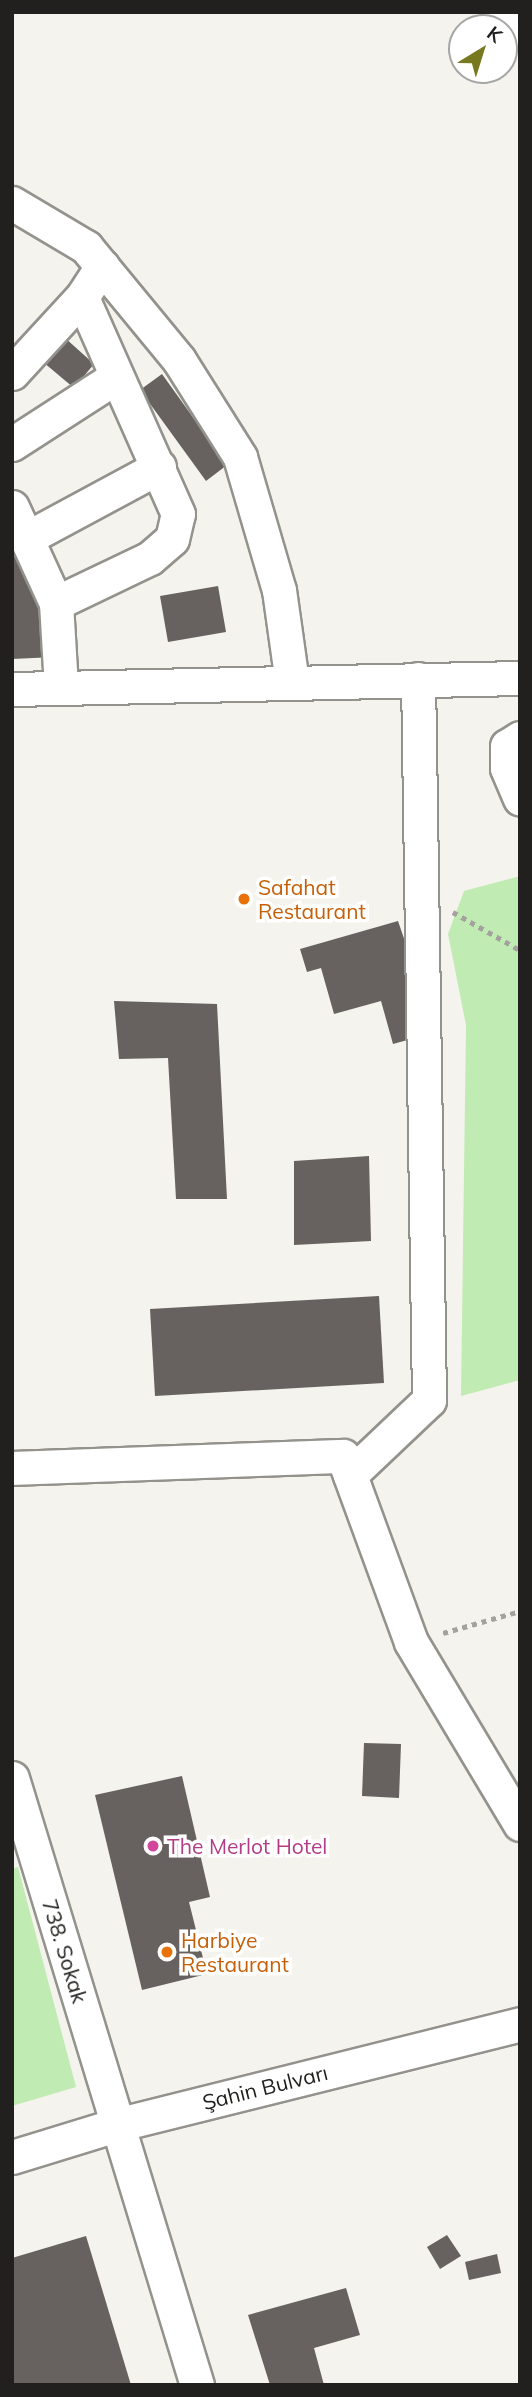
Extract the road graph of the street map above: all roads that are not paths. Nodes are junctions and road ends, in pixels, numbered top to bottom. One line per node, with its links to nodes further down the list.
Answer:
1 (499, 12): 2 (street)
2 (520, 33)
3 (12, 203): 4 (street)
4 (102, 267): 5 (street); 15 (street)
5 (82, 297): 6 (street); 7 (street)
6 (12, 373)
7 (114, 378): 8 (street); 9 (street)
8 (12, 444)
9 (159, 467): 11 (street); 12 (street)
10 (12, 507): 11 (street)
11 (27, 538): 12 (street)
12 (56, 603): 16 (street)
13 (520, 678): 14 (street)
14 (418, 680): 15 (street); 21 (street)
15 (292, 682): 16 (street)
16 (61, 687): 17 (street)
17 (12, 689)
18 (520, 738): 19 (street)
19 (520, 798)
20 (12, 1468): 21 (street)
21 (350, 1475): 23 (street)
22 (12, 1778): 25 (street, 738. Sokak)
23 (520, 1824)
24 (520, 2024): 25 (street, Şahin Bulvarı)
25 (116, 2125): 26 (street, Şahin Bulvarı); 27 (street, 738. Sokak)
26 (12, 2157)
27 (197, 2385)

